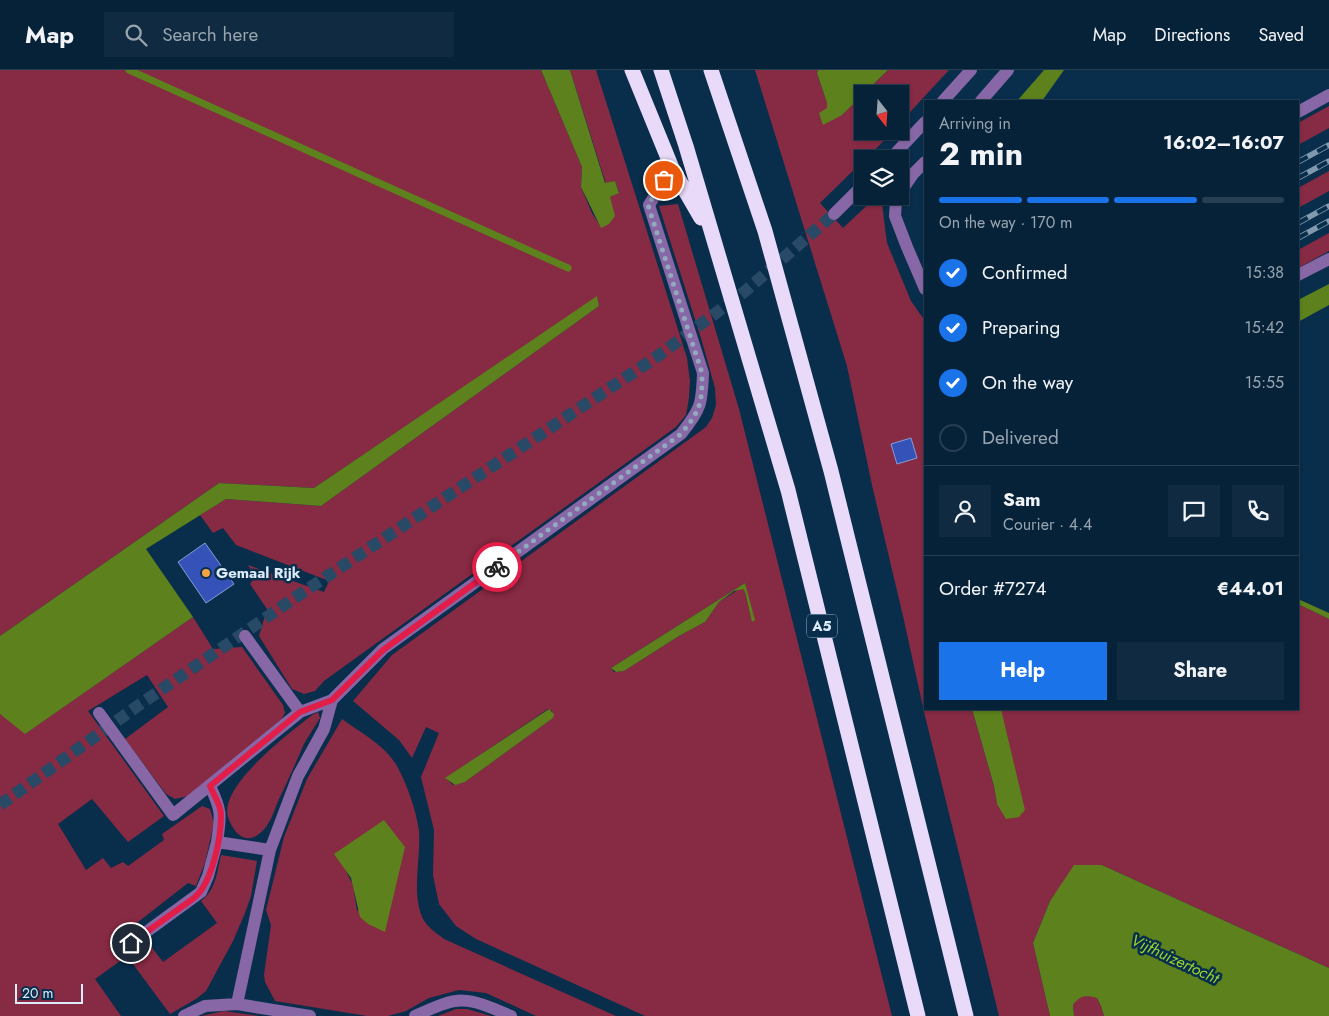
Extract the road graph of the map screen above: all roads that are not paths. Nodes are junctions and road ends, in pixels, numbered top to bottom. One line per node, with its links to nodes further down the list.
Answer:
1 (632, 70): 13 (highway)
2 (660, 70): 18 (highway, A5)
3 (711, 70): 36 (highway)
4 (971, 70): 7 (lane)
5 (1008, 70): 8 (lane)
6 (1329, 96): 9 (lane)
7 (944, 100)
8 (982, 100)
9 (1299, 111)
10 (924, 123): 11 (lane)
11 (899, 150)
12 (924, 163): 14 (lane)
13 (672, 168): 18 (highway); 23 (lane)
14 (909, 180)
15 (854, 194): 17 (lane)
16 (896, 205): 21 (lane)
17 (834, 214)
18 (714, 239): 35 (highway, A5)
19 (1329, 259): 20 (lane)
20 (1299, 275)
21 (924, 287)
22 (245, 636): 24 (lane)
23 (332, 700): 24 (lane); 28 (lane)
24 (300, 712): 26 (lane)
25 (99, 713): 26 (lane)
26 (210, 786): 27 (lane)
27 (217, 842): 28 (lane); 29 (lane)
28 (270, 850): 30 (lane)
29 (131, 943)
30 (237, 1004): 31 (lane); 32 (lane)
31 (184, 1016)
32 (310, 1016)
33 (415, 1016): 34 (lane)
34 (511, 1016)
35 (918, 1016)
36 (966, 1016)

